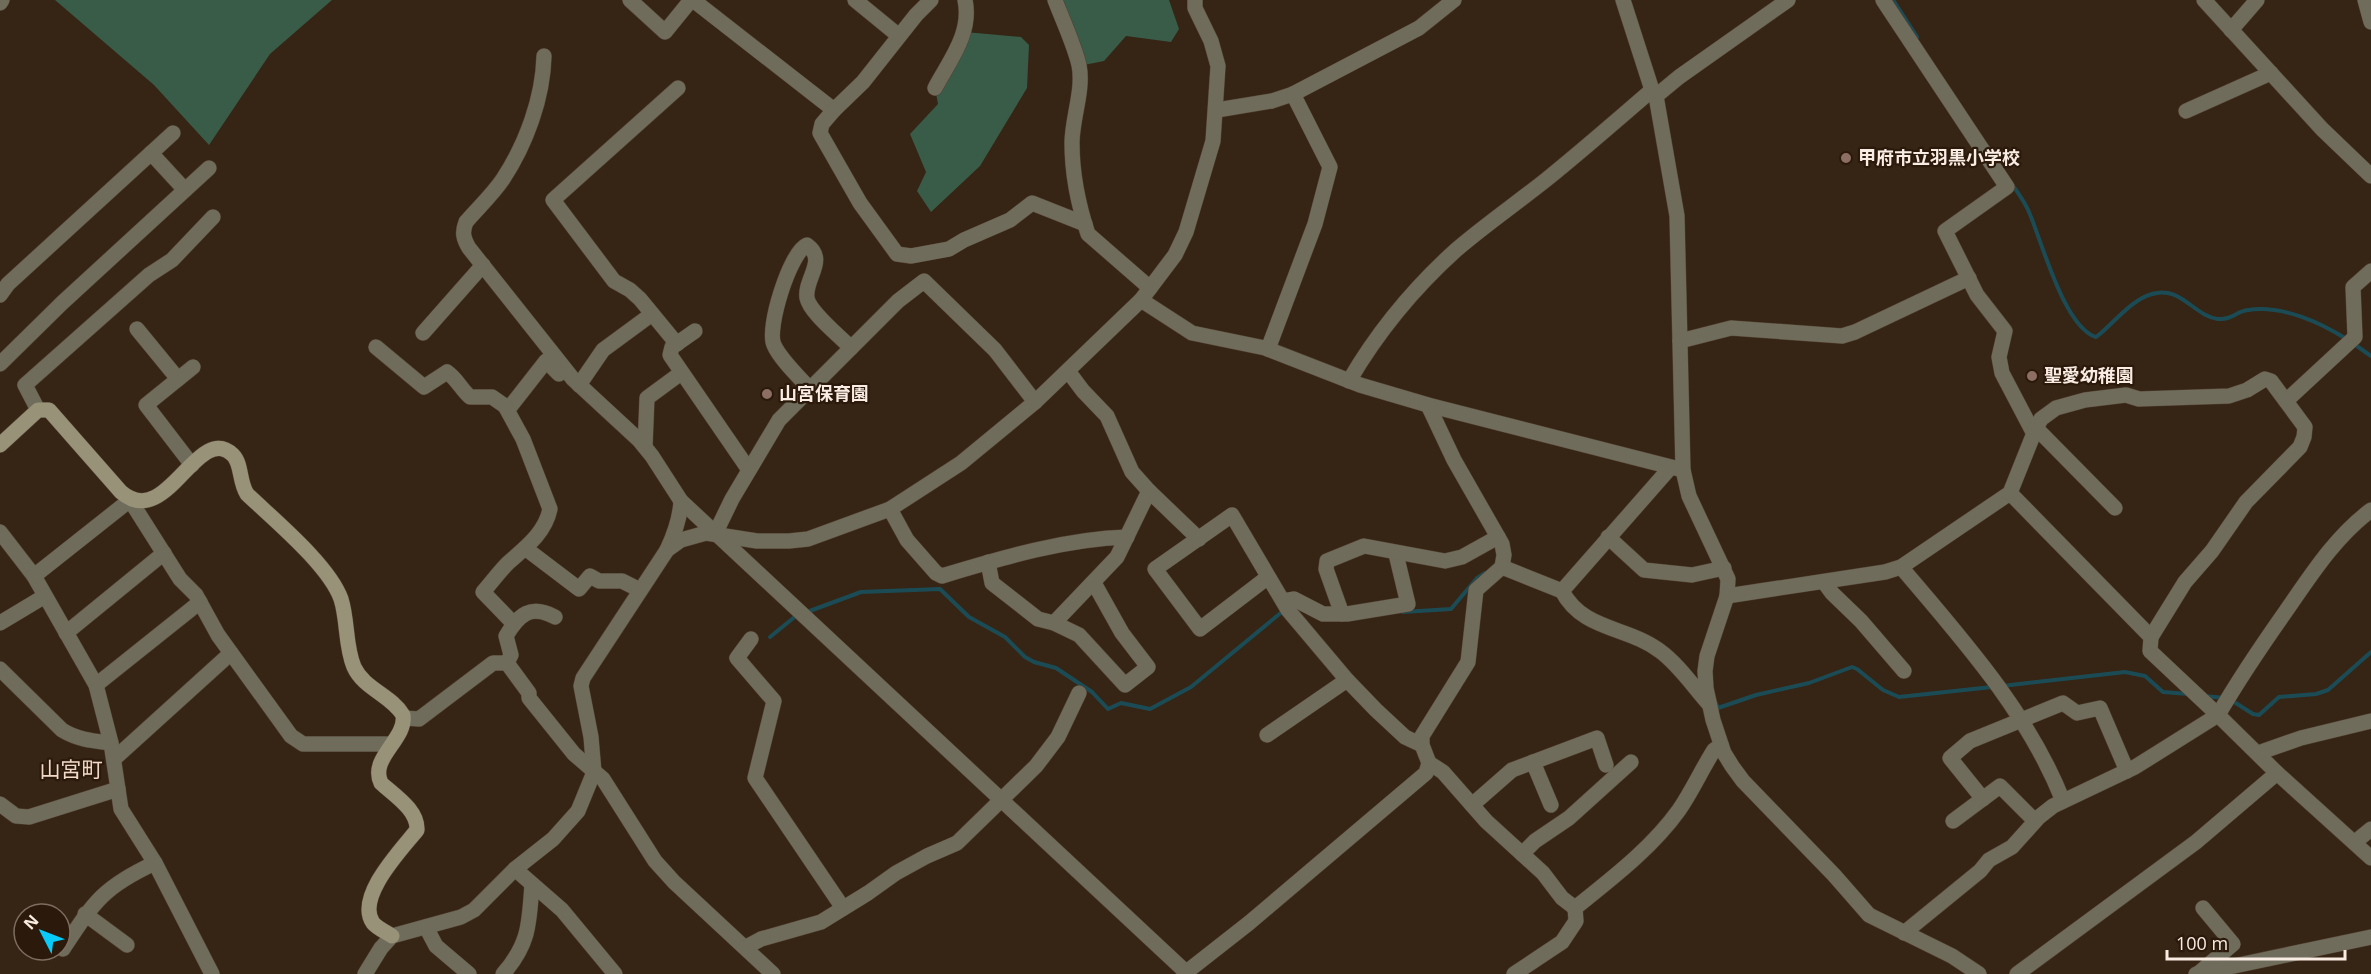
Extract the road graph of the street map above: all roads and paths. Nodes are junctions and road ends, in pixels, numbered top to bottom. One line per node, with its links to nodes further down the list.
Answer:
1 (630, 0): 2 (street)
2 (692, 0): 24 (street)
3 (855, 0): 17 (street)
4 (931, 0): 17 (street)
5 (965, 0): 21 (street)
6 (1055, 0): 33 (street)
7 (1195, 0): 25 (street)
8 (1454, 0): 23 (street)
9 (1788, 0): 22 (street)
10 (1883, 0): 36 (street)
11 (2204, 0): 16 (street)
12 (2257, 0): 16 (street)
13 (2365, 0): 15 (street)
14 (1621, 2): 22 (street)
15 (2371, 22)
16 (2231, 30): 19 (street)
17 (899, 36): 24 (street)
18 (544, 56): 34 (street)
19 (2271, 73): 26 (street); 30 (street)
20 (678, 88): 39 (street)
21 (935, 88)
22 (1654, 93): 43 (street); 54 (street)
23 (1293, 94): 25 (street); 47 (street)
24 (834, 110): 33 (street)
25 (1217, 110): 37 (street)
26 (2186, 111)
27 (173, 133): 28 (street)
28 (151, 153): 31 (street); 38 (street)
29 (210, 168): 31 (street)
30 (2371, 176)
31 (185, 190): 48 (street)
32 (213, 217): 60 (street)
33 (1085, 224): 37 (street)
34 (483, 265): 42 (street); 53 (street)
35 (2371, 271): 56 (street)
36 (1969, 278): 43 (street); 61 (street)
37 (1145, 294): 47 (street); 50 (street)
38 (0, 295)
39 (652, 314): 44 (street); 53 (street)
40 (137, 329): 52 (street)
41 (694, 331): 44 (street)
42 (423, 333)
43 (1680, 341): 65 (street)
44 (676, 344): 51 (street)
45 (376, 347): 59 (street)
46 (851, 348): 55 (street); 55 (street); 57 (street)
47 (1268, 349): 54 (street)
48 (0, 364)
49 (192, 367): 52 (street)
50 (1068, 371): 57 (street); 67 (street)
51 (681, 373): 63 (street); 66 (street)
52 (178, 379): 64 (street)
53 (574, 380): 59 (street); 63 (street)
54 (1349, 381): 58 (street)
55 (810, 389): 66 (street)
56 (2286, 401): 61 (street); 104 (street)
57 (1035, 402): 72 (street)
58 (1428, 405): 65 (street); 77 (street)
59 (505, 406): 80 (street)
60 (38, 410): 62 (street); 69 (street)
61 (2035, 431): 68 (street); 71 (street)
62 (0, 445)
63 (645, 447): 70 (street)
64 (192, 465): 69 (street); 115 (street)
65 (1677, 469): 78 (street); 86 (street)
66 (750, 470): 75 (street)
67 (1149, 491): 76 (street); 79 (street)
68 (2010, 493): 87 (street); 104 (street)
69 (130, 500): 82 (street); 88 (street)
70 (681, 501): 75 (street); 81 (street)
71 (2115, 508)
72 (890, 509): 75 (street); 84 (street)
73 (2371, 510): 114 (street)
74 (0, 532): 88 (street)
75 (718, 534): 81 (street); 133 (street)
76 (1127, 537): 84 (street); 91 (street)
77 (1497, 537): 83 (street); 85 (street)
78 (1608, 537): 86 (street); 93 (street)
79 (1198, 539): 89 (street); 89 (street)
80 (525, 548): 92 (street); 102 (street)
81 (667, 550): 92 (street)
82 (164, 553): 97 (street); 103 (street)
83 (1396, 554): 98 (street); 98 (street)
84 (988, 562): 100 (street)
85 (1502, 567): 93 (street); 121 (street)
86 (1724, 567): 95 (street)
87 (1901, 567): 90 (street); 116 (street)
88 (34, 576): 94 (street)
89 (1268, 577): 96 (street)
90 (1824, 582): 95 (street); 109 (street)
91 (1094, 583): 100 (street); 100 (street)
92 (640, 590): 130 (street)
93 (1562, 591): 113 (street)
94 (45, 596): 101 (street); 103 (street)
95 (1727, 596): 113 (street)
96 (1283, 601): 98 (street); 110 (street)
97 (200, 602): 106 (street); 111 (street)
98 (1342, 614)
99 (555, 616): 102 (street)
100 (1054, 622)
101 (0, 623)
102 (513, 623): 107 (street)
103 (66, 633): 111 (street)
104 (2151, 638): 114 (street)
105 (751, 639): 148 (street)
106 (231, 653): 120 (street); 124 (street)
107 (507, 663): 115 (street); 130 (street)
108 (0, 669): 119 (street)
109 (1904, 671)
110 (1347, 680): 118 (street); 121 (street)
111 (96, 685): 119 (street)
112 (1079, 693): 133 (street)
113 (1710, 705): 122 (street)
114 (2218, 715): 123 (street); 129 (street)
115 (404, 718): 120 (street)
116 (2021, 719): 129 (street); 134 (street); 135 (street)
117 (2371, 721): 123 (street)
118 (1267, 735)
119 (111, 743): 124 (street)
120 (392, 744): 155 (street)
121 (1422, 745): 127 (street)
122 (1721, 745): 149 (street); 153 (street)
123 (2258, 753): 131 (street)
124 (114, 759): 132 (street)
125 (1533, 762): 128 (street); 137 (street); 138 (street)
126 (1631, 762): 143 (street)
127 (1429, 763): 137 (street); 159 (street)
128 (1606, 765)
129 (2127, 771): 135 (street)
130 (594, 772): 146 (street); 158 (street)
131 (2277, 772): 142 (street); 168 (street)
132 (118, 789): 136 (street); 145 (street)
133 (999, 799): 148 (street); 159 (street)
134 (1983, 799): 139 (street); 140 (street)
135 (2063, 801): 140 (street)
136 (0, 804)
137 (1472, 805): 143 (street)
138 (1551, 805)
139 (1953, 821)
140 (2035, 822): 153 (street)
141 (2371, 829): 142 (street)
142 (2355, 842): 144 (street)
143 (1522, 854): 149 (street)
144 (2371, 858)
145 (155, 863): 151 (street); 160 (street)
146 (515, 869): 147 (street); 152 (street)
147 (532, 884): 163 (street); 164 (street)
148 (843, 908): 158 (street)
149 (1575, 908): 166 (street)
150 (2203, 908): 169 (street)
151 (85, 914): 154 (street); 157 (street)
152 (426, 927): 155 (street); 162 (street)
153 (1904, 933): 167 (street)
154 (72, 935)
155 (392, 936): 161 (street)
156 (2371, 937): 169 (street)
157 (126, 945)
158 (746, 947): 165 (street)
159 (1186, 973)
160 (212, 974)
161 (365, 974)
162 (469, 974)
163 (503, 974)
164 (615, 974)
165 (773, 974)
166 (1514, 974)
167 (1979, 974)
168 (2017, 974)
169 (2197, 974)

